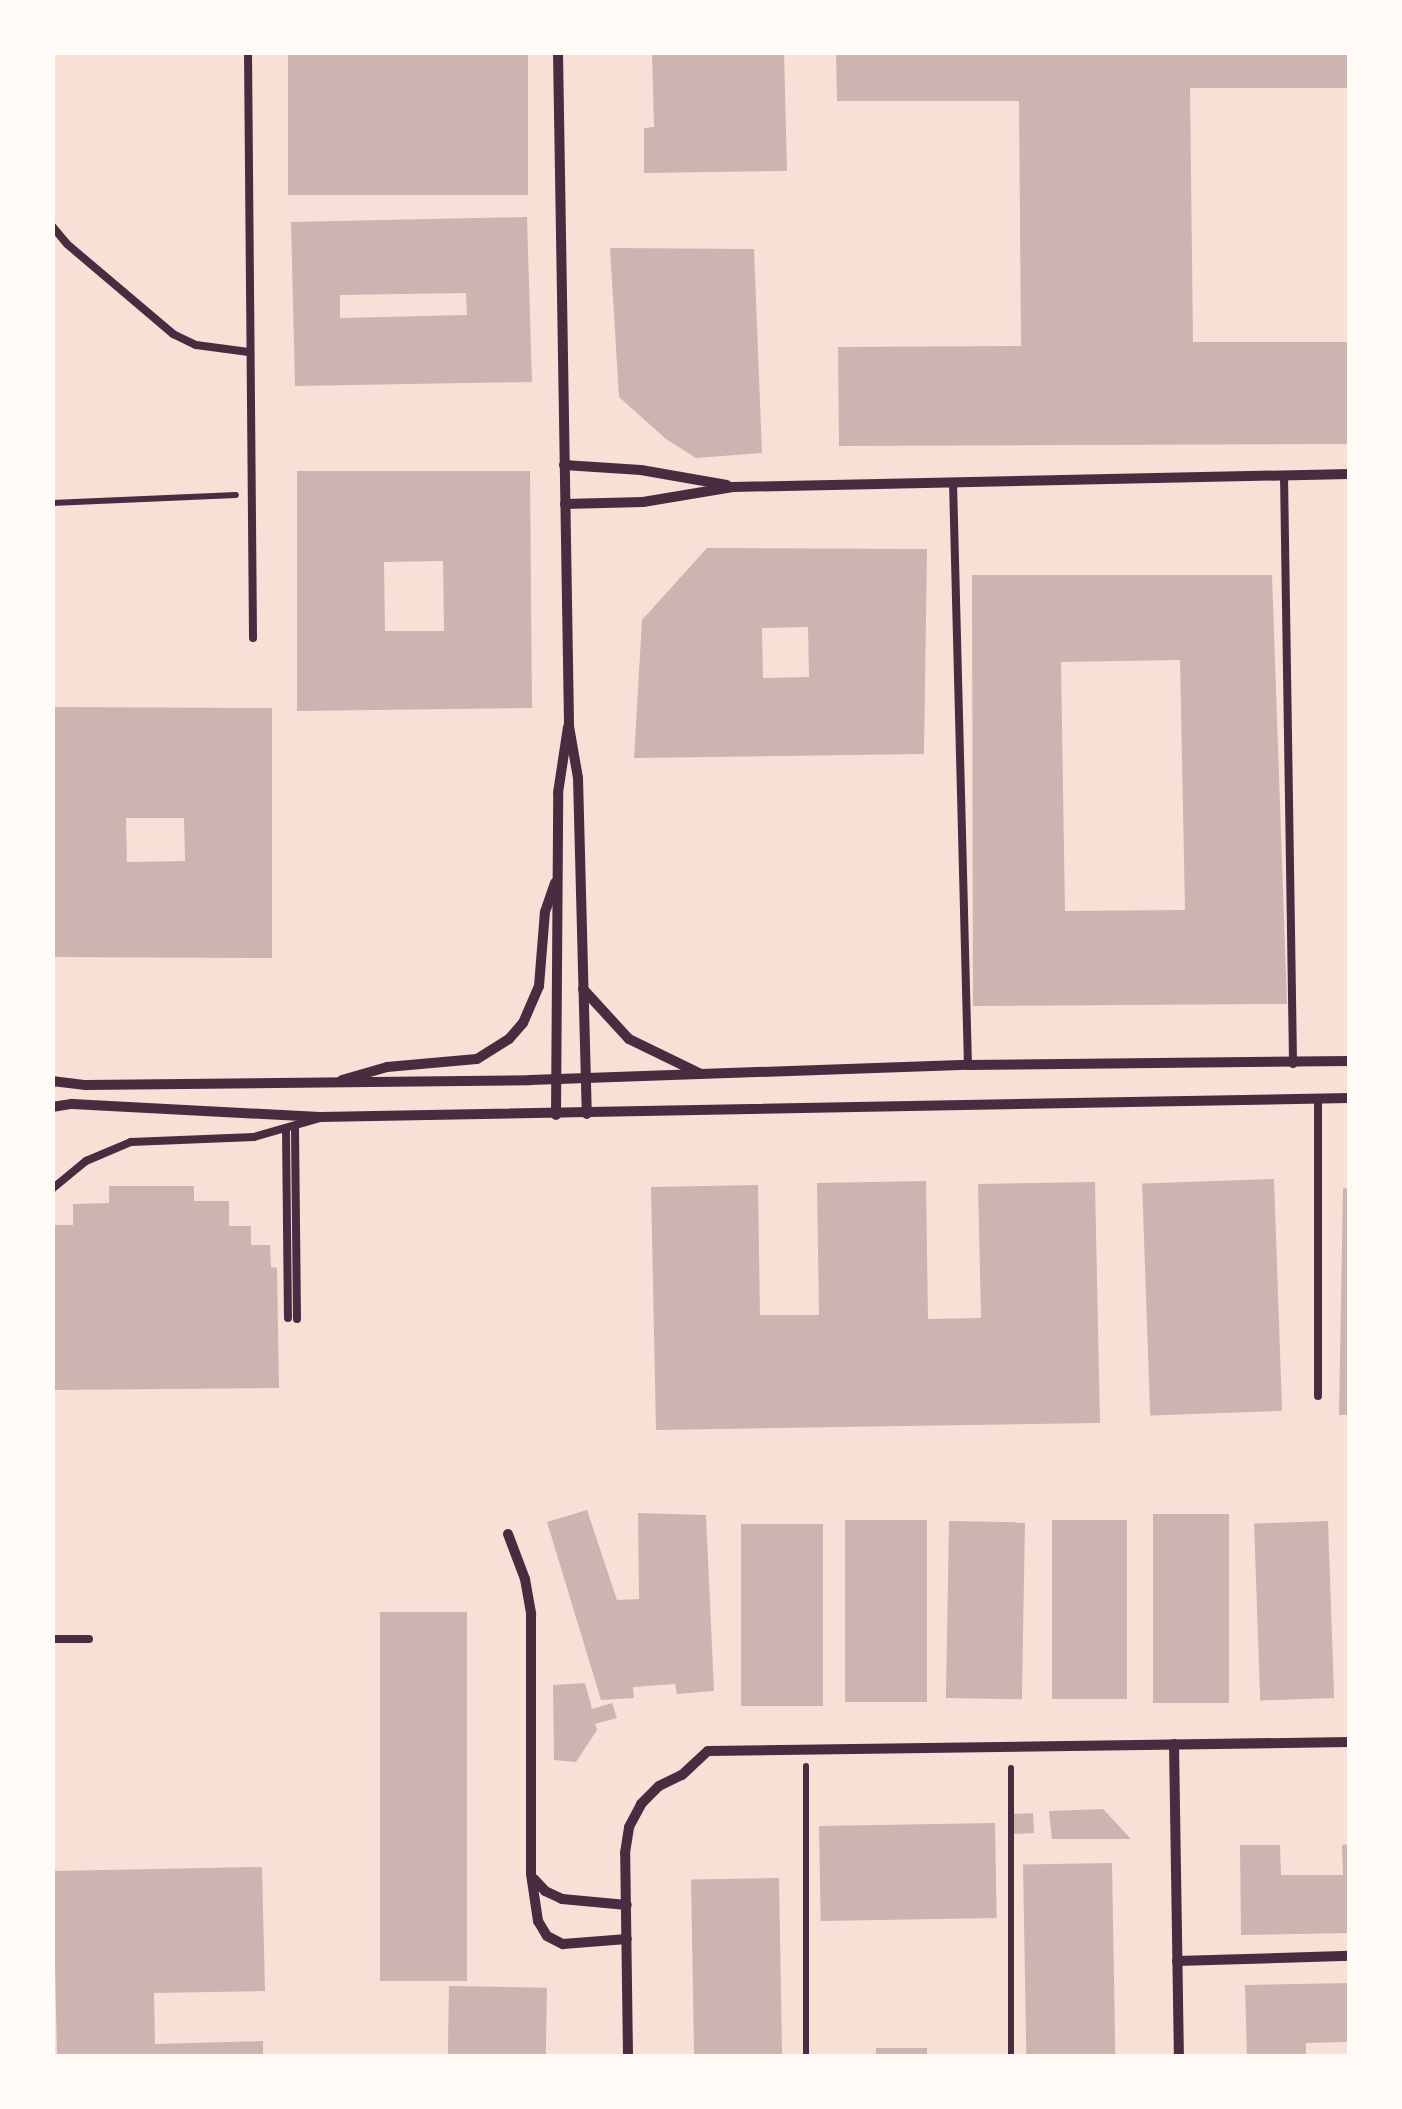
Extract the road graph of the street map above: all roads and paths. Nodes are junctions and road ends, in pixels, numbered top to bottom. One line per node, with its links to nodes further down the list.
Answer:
1 (248, 52): 4 (lane)
2 (558, 52): 6 (street)
3 (52, 226): 4 (lane)
4 (249, 352): 11 (lane)
5 (1350, 464): 7 (lane)
6 (564, 465): 10 (street); 13 (street)
7 (1349, 474): 8 (street)
8 (1284, 475): 9 (street); 19 (lane)
9 (953, 482): 10 (street); 20 (lane)
10 (733, 487): 13 (street)
11 (252, 495): 12 (path); 14 (lane)
12 (52, 503)
13 (565, 504): 15 (street)
14 (254, 638)
15 (568, 726): 16 (street); 17 (street)
16 (557, 878): 22 (street); 25 (street)
17 (583, 989): 21 (street); 23 (street)
18 (1350, 1061): 19 (street)
19 (1293, 1064): 20 (street)
20 (968, 1065): 21 (street)
21 (706, 1076): 23 (street)
22 (556, 1079): 23 (street); 25 (street); 30 (street)
23 (586, 1079): 29 (street)
24 (52, 1080): 25 (street)
25 (337, 1082)
26 (1350, 1098): 27 (street)
27 (1318, 1099): 29 (street); 35 (lane)
28 (52, 1107): 31 (street)
29 (587, 1114): 30 (street)
30 (556, 1115): 31 (street)
31 (320, 1118): 32 (lane)
32 (291, 1129): 33 (lane); 34 (lane)
33 (52, 1190)
34 (293, 1318)
35 (1318, 1396)
36 (508, 1534): 43 (street)
37 (52, 1639): 38 (lane)
38 (89, 1640)
39 (1350, 1742): 40 (street)
40 (1174, 1744): 41 (street); 47 (street)
41 (1011, 1748): 42 (street); 50 (path)
42 (806, 1750): 44 (street); 49 (path)
43 (531, 1874): 44 (street); 45 (street)
44 (626, 1905): 45 (street)
45 (626, 1939): 48 (street)
46 (1350, 1956): 47 (street)
47 (1177, 1961): 51 (street)
48 (628, 2056)
49 (806, 2056)
50 (1012, 2056)
51 (1178, 2056)

